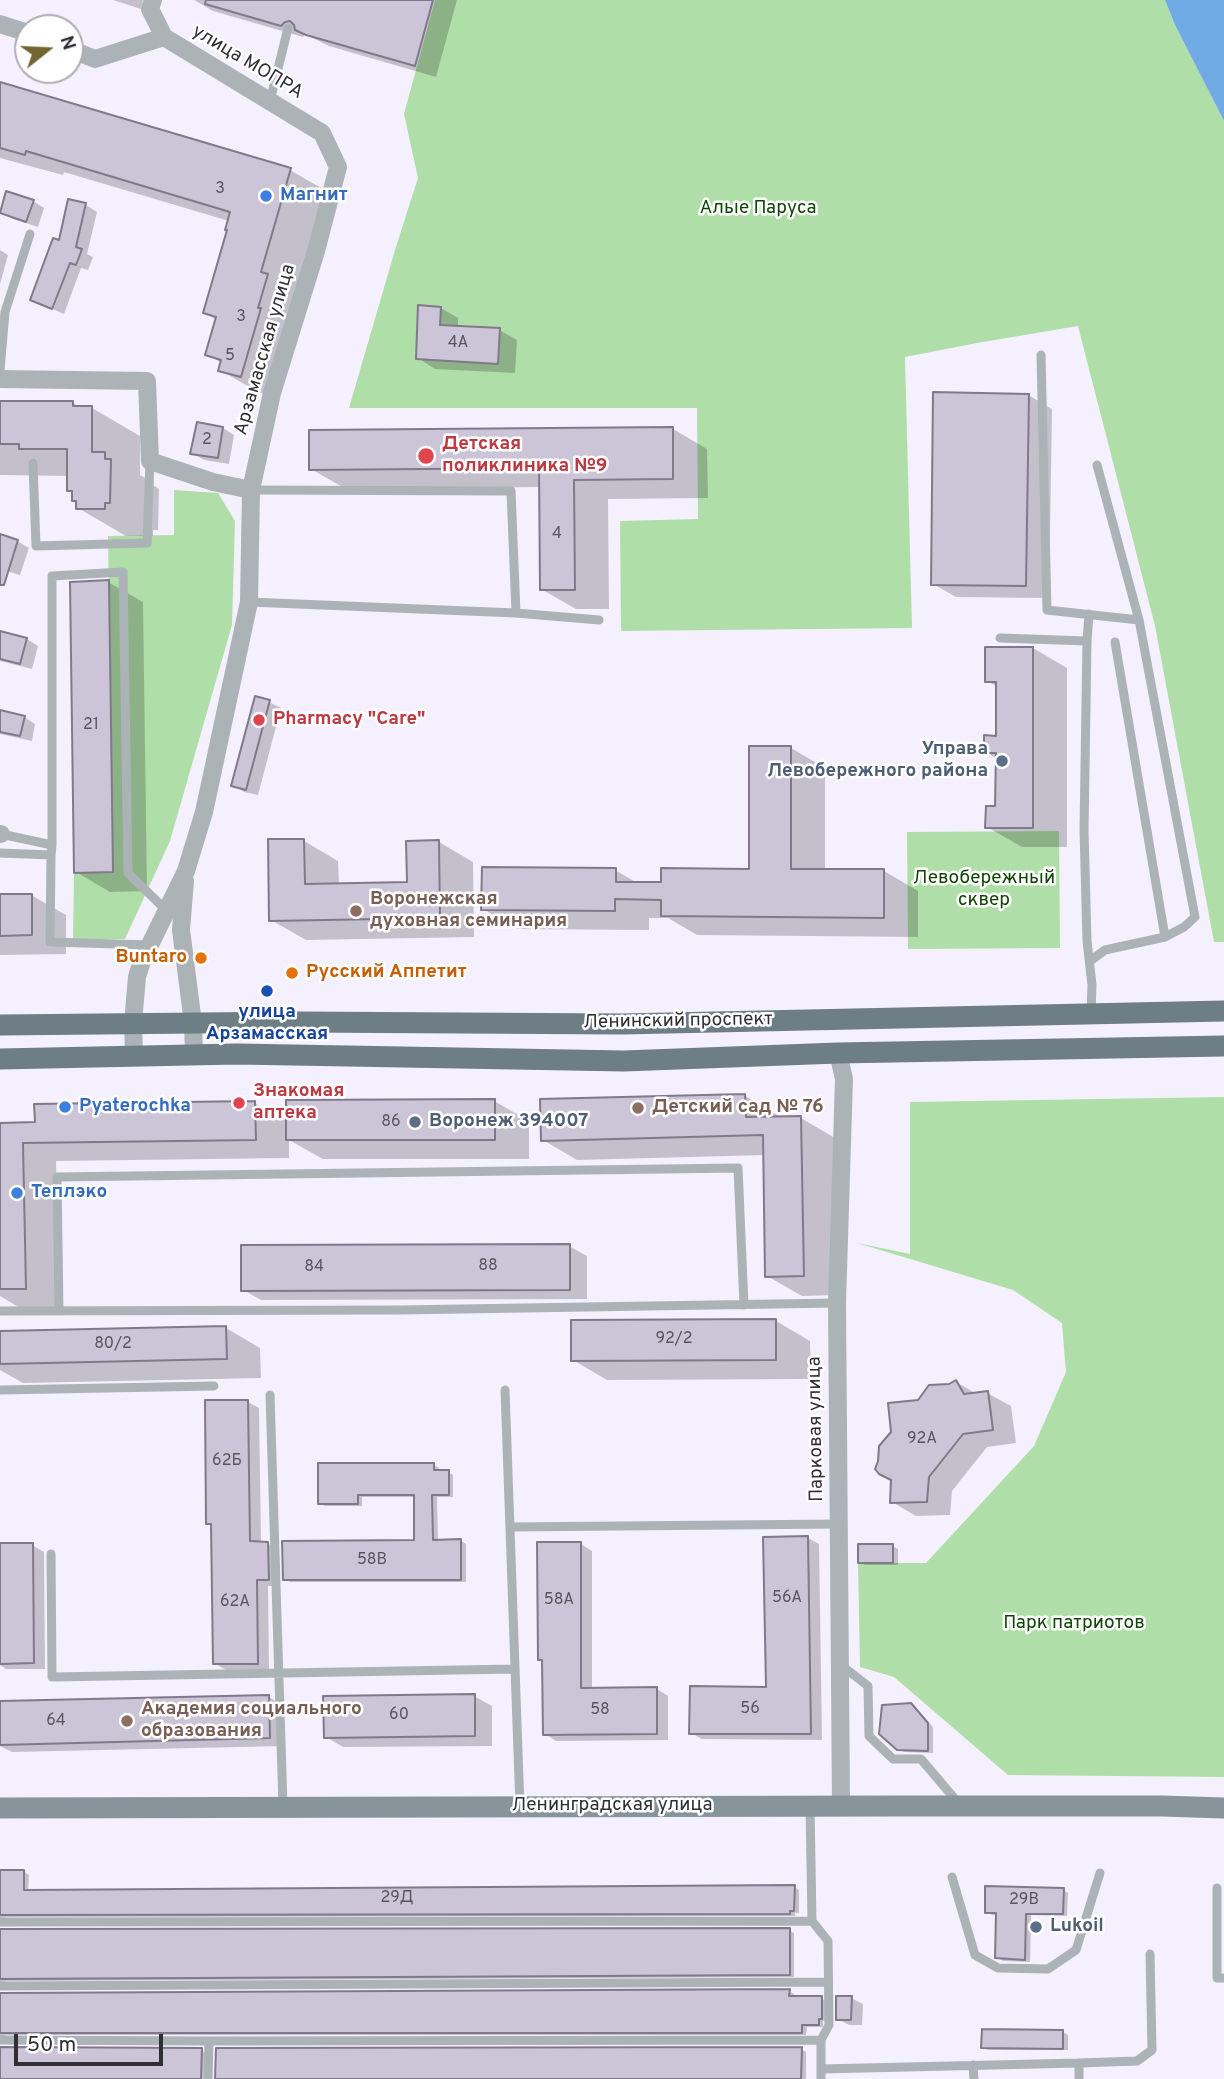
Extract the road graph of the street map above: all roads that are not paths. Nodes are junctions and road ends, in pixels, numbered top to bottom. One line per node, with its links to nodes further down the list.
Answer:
1 (153, 0): 3 (street)
2 (288, 28): 5 (lane)
3 (164, 37): 4 (street, улица МОПРА); 5 (street, улица МОПРА)
4 (84, 55)
5 (270, 102): 6 (street, улица МОПРА)
6 (322, 133): 14 (street, Арзамасская улица)
7 (30, 234): 9 (lane)
8 (1041, 355): 17 (lane)
9 (0, 370)
10 (0, 379): 11 (street)
11 (150, 461): 12 (lane); 14 (street)
12 (33, 463)
13 (1097, 465): 19 (lane)
14 (250, 489): 15 (street, Арзамасская улица); 16 (lane)
15 (248, 601): 16 (lane); 26 (street, Арзамасская улица)
16 (516, 613): 18 (lane)
17 (1089, 614): 19 (lane); 21 (lane)
18 (599, 620)
19 (1139, 620): 28 (lane)
20 (1000, 638): 21 (lane)
21 (1087, 641): 30 (lane)
22 (1115, 642): 28 (lane)
23 (0, 834): 24 (lane)
24 (52, 850): 25 (lane); 27 (lane); 29 (lane)
25 (0, 853)
26 (186, 871): 27 (street, Арзамасская улица); 34 (street, Арзамасская улица)
27 (167, 911): 29 (street, Арзамасская улица)
28 (1165, 937): 30 (lane)
29 (150, 945): 33 (street, Арзамасская улица)
30 (1090, 961): 32 (lane)
31 (1224, 1012): 32 (main road, Ленинский проспект)
32 (1091, 1013): 34 (main road, Ленинский проспект); 37 (main road)
33 (133, 1023): 34 (main road, Ленинский проспект); 35 (main road, Ленинский проспект); 40 (street)
34 (193, 1023): 39 (street, Арзамасская улица)
35 (0, 1025)
36 (1224, 1045): 37 (main road, Ленинский проспект)
37 (1090, 1049): 38 (main road, Ленинский проспект)
38 (838, 1053): 39 (main road, Ленинский проспект); 42 (street, Парковая улица)
39 (194, 1054): 40 (main road, Ленинский проспект)
40 (134, 1055): 41 (main road, Ленинский проспект)
41 (0, 1059)
42 (837, 1303): 43 (lane); 50 (street, Парковая улица)
43 (744, 1305): 45 (lane); 45 (lane)
44 (0, 1311): 45 (lane)
45 (59, 1311)
46 (214, 1386): 47 (lane)
47 (0, 1390)
48 (505, 1390): 51 (lane)
49 (270, 1395): 55 (lane)
50 (839, 1524): 51 (lane); 53 (street, Парковая улица)
51 (510, 1527): 54 (lane)
52 (51, 1554): 55 (lane)
53 (841, 1665): 57 (street, Парковая улица); 58 (lane)
54 (515, 1669): 55 (lane); 60 (lane)
55 (279, 1673): 59 (lane)
56 (810, 1806): 57 (main road, Ленинградская улица); 60 (main road, Ленинградская улица); 66 (lane)
57 (841, 1806): 58 (main road, Ленинградская улица)
58 (961, 1806): 62 (main road, Ленинградская улица)
59 (283, 1807): 60 (main road, Ленинградская улица); 61 (main road, Ленинградская улица)
60 (520, 1807)
61 (0, 1808)
62 (1224, 1808)
63 (1100, 1873): 64 (lane)
64 (952, 1877)
65 (1217, 1888): 68 (lane)
66 (811, 1921): 67 (lane); 71 (lane)
67 (0, 1922)
68 (1220, 1927): 70 (lane)
69 (1150, 1954): 76 (lane)
70 (1224, 1978)
71 (828, 1982): 72 (lane); 74 (lane)
72 (0, 1986)
73 (0, 2040): 75 (lane)
74 (821, 2040): 75 (lane); 78 (lane)
75 (209, 2041): 79 (lane)
76 (1079, 2063): 77 (lane); 81 (lane)
77 (973, 2065): 78 (lane); 80 (lane)
78 (821, 2074)
79 (208, 2079)
80 (974, 2079)
81 (1079, 2079)

